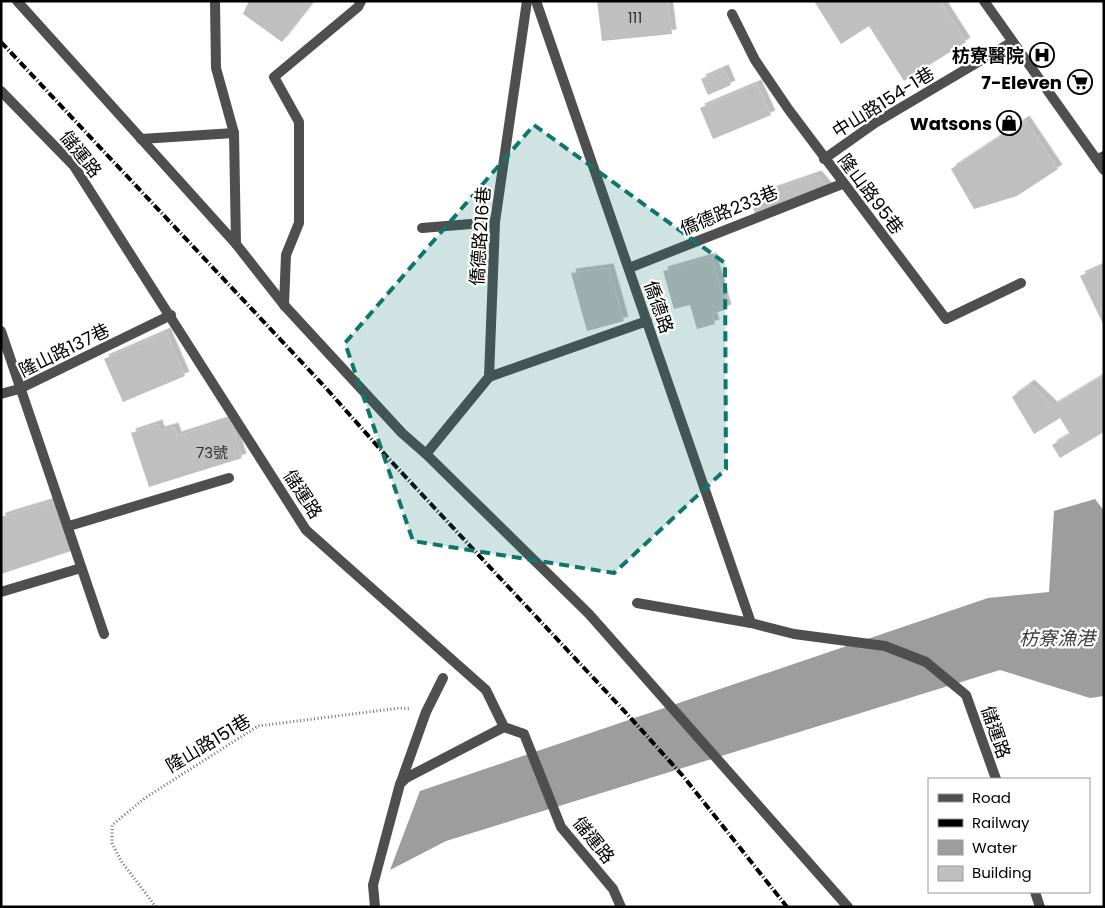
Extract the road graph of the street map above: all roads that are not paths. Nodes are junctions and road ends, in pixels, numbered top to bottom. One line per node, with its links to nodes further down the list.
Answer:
1 (17, 1): 11 (street)
2 (215, 1): 10 (street)
3 (361, 1): 21 (street)
4 (527, 1): 16 (street, 僑德路216巷)
5 (536, 1): 19 (street, 僑德路)
6 (984, 1): 8 (street)
7 (732, 14): 13 (street, 隆山路95巷)
8 (1012, 42): 12 (street); 13 (street, 中山路154-1巷)
9 (1, 91): 22 (street, 儲運路)
10 (234, 133): 11 (street); 18 (street)
11 (141, 139): 18 (street)
12 (1100, 158): 14 (street)
13 (824, 160): 15 (street, 隆山路95巷)
14 (1104, 170)
15 (842, 184): 19 (street, 僑德路233巷); 20 (street, 隆山路95巷)
16 (494, 222): 17 (street); 25 (street, 僑德路216巷)
17 (422, 228)
18 (236, 244): 21 (street)
19 (629, 268): 23 (street, 僑德路)
20 (1021, 283)
21 (284, 305): 28 (street)
22 (172, 315): 26 (street, 隆山路137巷); 37 (street, 儲運路)
23 (647, 321): 25 (street); 34 (street, 僑德路)
24 (1, 331): 26 (street)
25 (489, 377): 28 (street)
26 (19, 389): 27 (street); 30 (street, 隆山路137巷)
27 (1, 394)
28 (426, 454): 43 (street)
29 (229, 478): 30 (street)
30 (69, 526): 31 (street, 隆山路137巷)
31 (81, 568): 32 (street); 35 (street, 隆山路137巷)
32 (1, 592)
33 (637, 603): 34 (street)
34 (751, 623): 38 (street, 儲運路)
35 (104, 634)
36 (443, 678): 39 (street)
37 (504, 727): 39 (street); 42 (street, 儲運路)
38 (996, 778)
39 (400, 784): 41 (street)
40 (1035, 893): 44 (street)
41 (375, 907)
42 (621, 907)
43 (848, 907)
44 (1040, 907)

